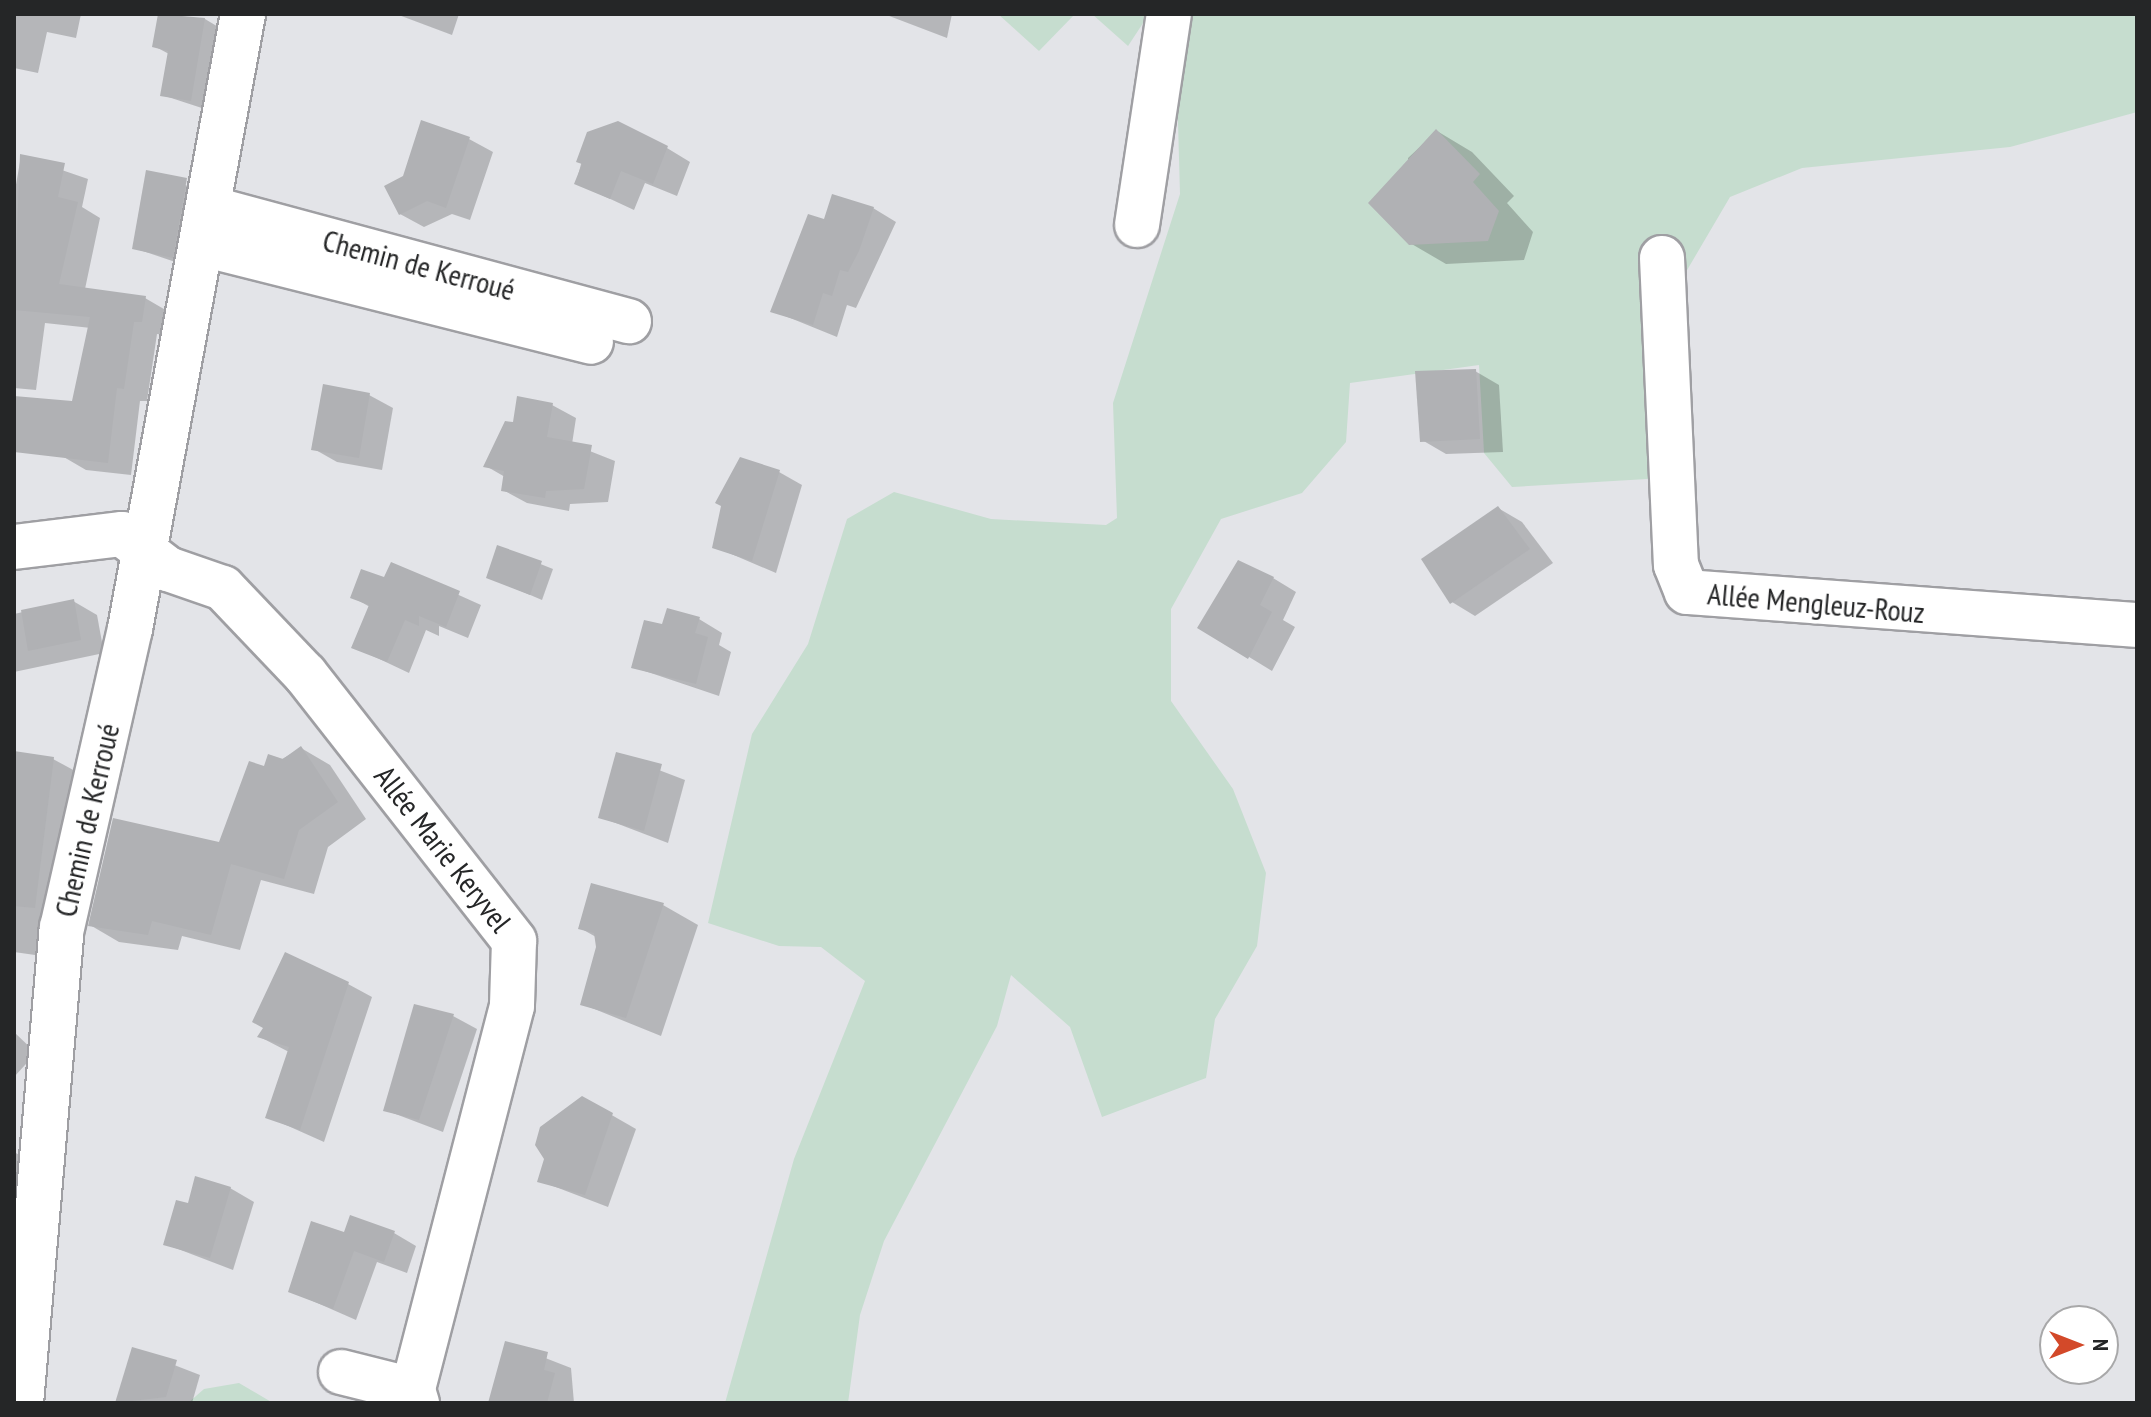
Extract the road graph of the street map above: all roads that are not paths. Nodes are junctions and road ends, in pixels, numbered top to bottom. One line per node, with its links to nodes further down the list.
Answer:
1 (243, 14): 4 (street, Chemin de Kerroué)
2 (1169, 14): 3 (street)
3 (1137, 225)
4 (206, 226): 6 (street, Chemin de Kerroué); 7 (street, Chemin de Kerroué); 8 (street, Chemin de Kerroué)
5 (1662, 258): 10 (street, Allée Mengleuz-Rouz)
6 (629, 321)
7 (591, 342)
8 (144, 546): 9 (street); 12 (street, Allée Marie Keryvel); 13 (street, Chemin de Kerroué)
9 (14, 547)
10 (2137, 625)
11 (341, 1372): 12 (street, Allée Marie Keryvel)
12 (415, 1396)
13 (21, 1403)

